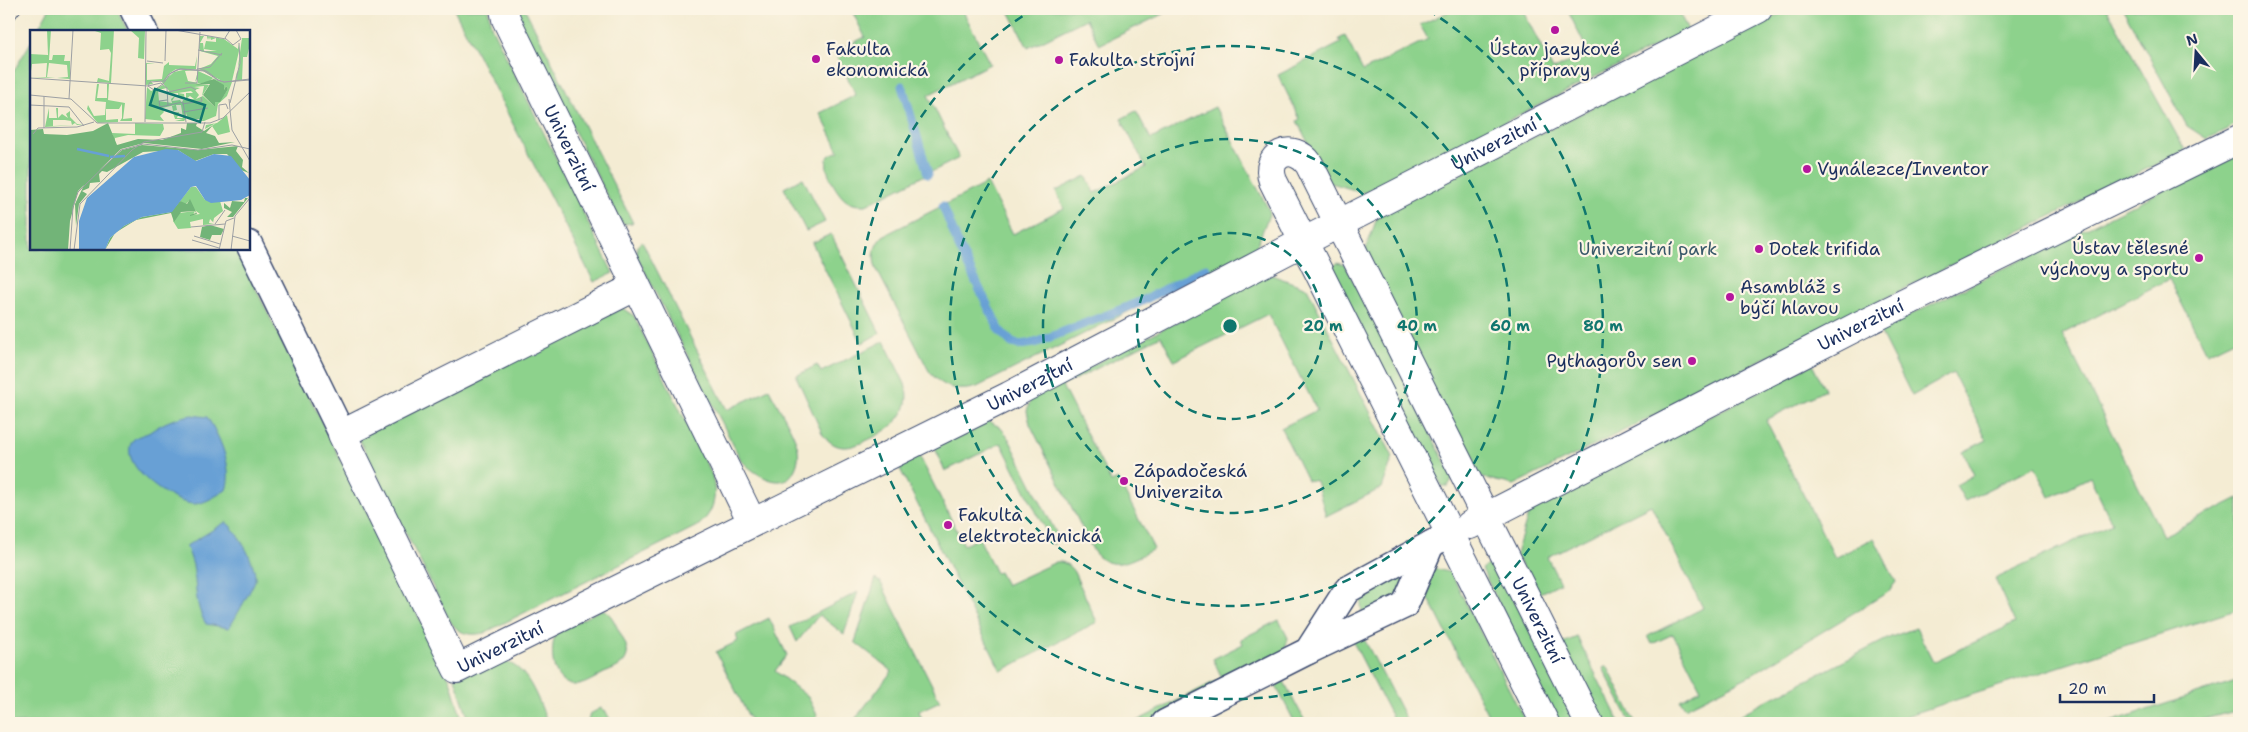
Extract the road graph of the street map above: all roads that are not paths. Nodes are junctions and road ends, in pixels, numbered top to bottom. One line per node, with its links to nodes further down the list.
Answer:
1 (133, 9): 4 (street)
2 (504, 9): 9 (street, Univerzitní)
3 (1758, 9): 6 (street, Univerzitní)
4 (144, 30)
5 (2239, 139): 11 (street, Univerzitní)
6 (1338, 224): 7 (street, Univerzitní); 7 (street, Univerzitní); 11 (street, Univerzitní)
7 (1303, 242): 12 (street, Univerzitní); 13 (street, Univerzitní)
8 (250, 246): 10 (street, Univerzitní)
9 (635, 287): 10 (street); 12 (street, Univerzitní)
10 (342, 434): 12 (street, Univerzitní)
11 (1486, 518): 13 (street, Univerzitní); 17 (street, Univerzitní)
12 (752, 522)
13 (1439, 540): 14 (street, Univerzitní); 14 (street); 16 (street, Univerzitní)
14 (1308, 651): 15 (street)
15 (1165, 723)
16 (1545, 723)
17 (1589, 723)

